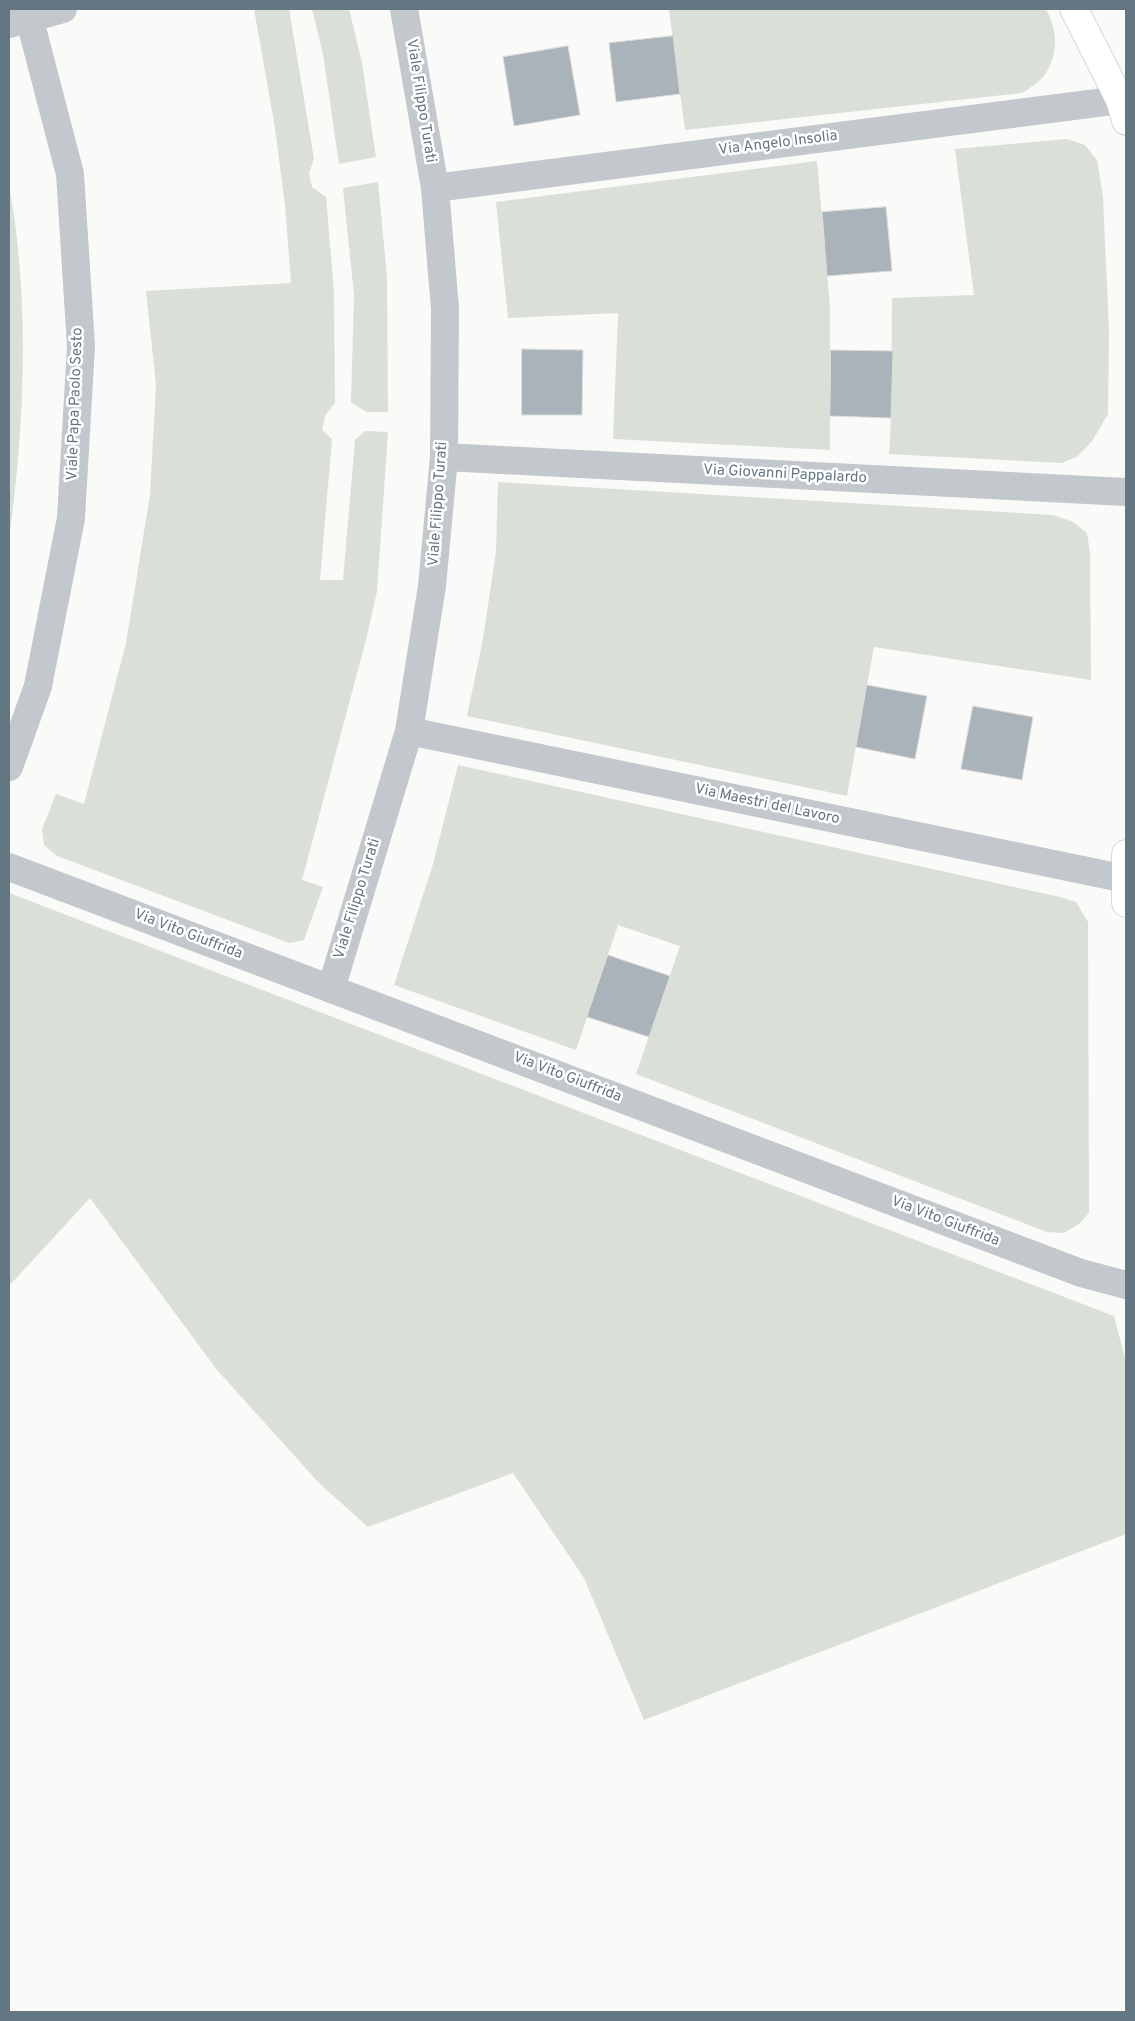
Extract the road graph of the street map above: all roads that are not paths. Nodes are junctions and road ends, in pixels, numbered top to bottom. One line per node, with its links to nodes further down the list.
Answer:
1 (63, 9): 4 (street)
2 (404, 9): 6 (street, Viale Filippo Turati)
3 (1074, 9): 5 (main road)
4 (22, 17): 10 (street, Viale Papa Paolo Sesto)
5 (1123, 110): 6 (street, Via Angelo Insolia)
6 (435, 188): 7 (street, Viale Filippo Turati)
7 (444, 457): 8 (street, Via Giovanni Pappalardo); 9 (street, Viale Filippo Turati)
8 (1126, 492)
9 (409, 731): 13 (street, Via Maestri del Lavoro); 15 (street, Viale Filippo Turati)
10 (9, 767)
11 (1126, 854): 13 (main road)
12 (9, 867): 15 (street, Via Vito Giuffrida)
13 (1126, 879): 14 (main road)
14 (1126, 903)
15 (331, 989): 16 (street, Via Vito Giuffrida)
16 (1126, 1285)

